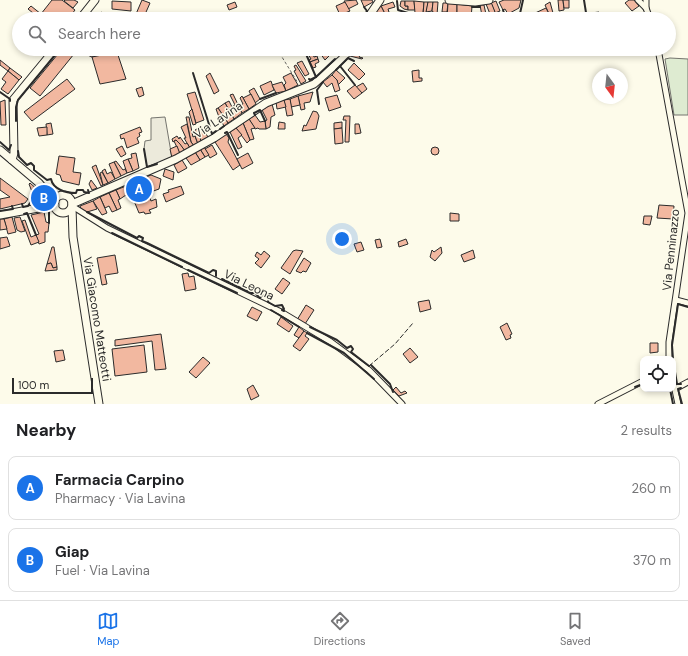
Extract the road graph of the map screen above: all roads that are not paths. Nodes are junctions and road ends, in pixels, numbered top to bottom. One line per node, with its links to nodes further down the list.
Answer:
1 (95, 0): 8 (street)
2 (380, 0): 9 (street)
3 (449, 0): 4 (street)
4 (489, 0)
5 (638, 0): 7 (street)
6 (646, 0): 7 (street)
7 (646, 8): 10 (street)
8 (86, 12)
9 (372, 12)
10 (647, 12)
11 (49, 56): 15 (street)
12 (344, 56): 18 (street, Via Lavina)
13 (659, 56): 24 (street, Via Penninazzo)
14 (0, 150): 15 (street)
15 (12, 160): 16 (street)
16 (39, 183): 17 (street); 19 (street)
17 (65, 196): 18 (street); 19 (street); 20 (street)
18 (88, 196): 20 (street, Via Lavina)
19 (55, 204): 21 (street); 22 (street)
20 (72, 206): 21 (street); 23 (street); 32 (street, Via Leona)
21 (60, 212): 23 (street)
22 (0, 215)
23 (73, 237): 31 (street, Via Giacomo Matteotti)
24 (676, 300): 25 (street); 26 (street, Via Penninazzo)
25 (688, 303)
26 (669, 356)
27 (640, 382): 33 (street)
28 (688, 382): 29 (street)
29 (676, 388)
30 (676, 392): 34 (street)
31 (99, 404)
32 (402, 404)
33 (598, 404)
34 (678, 404)

